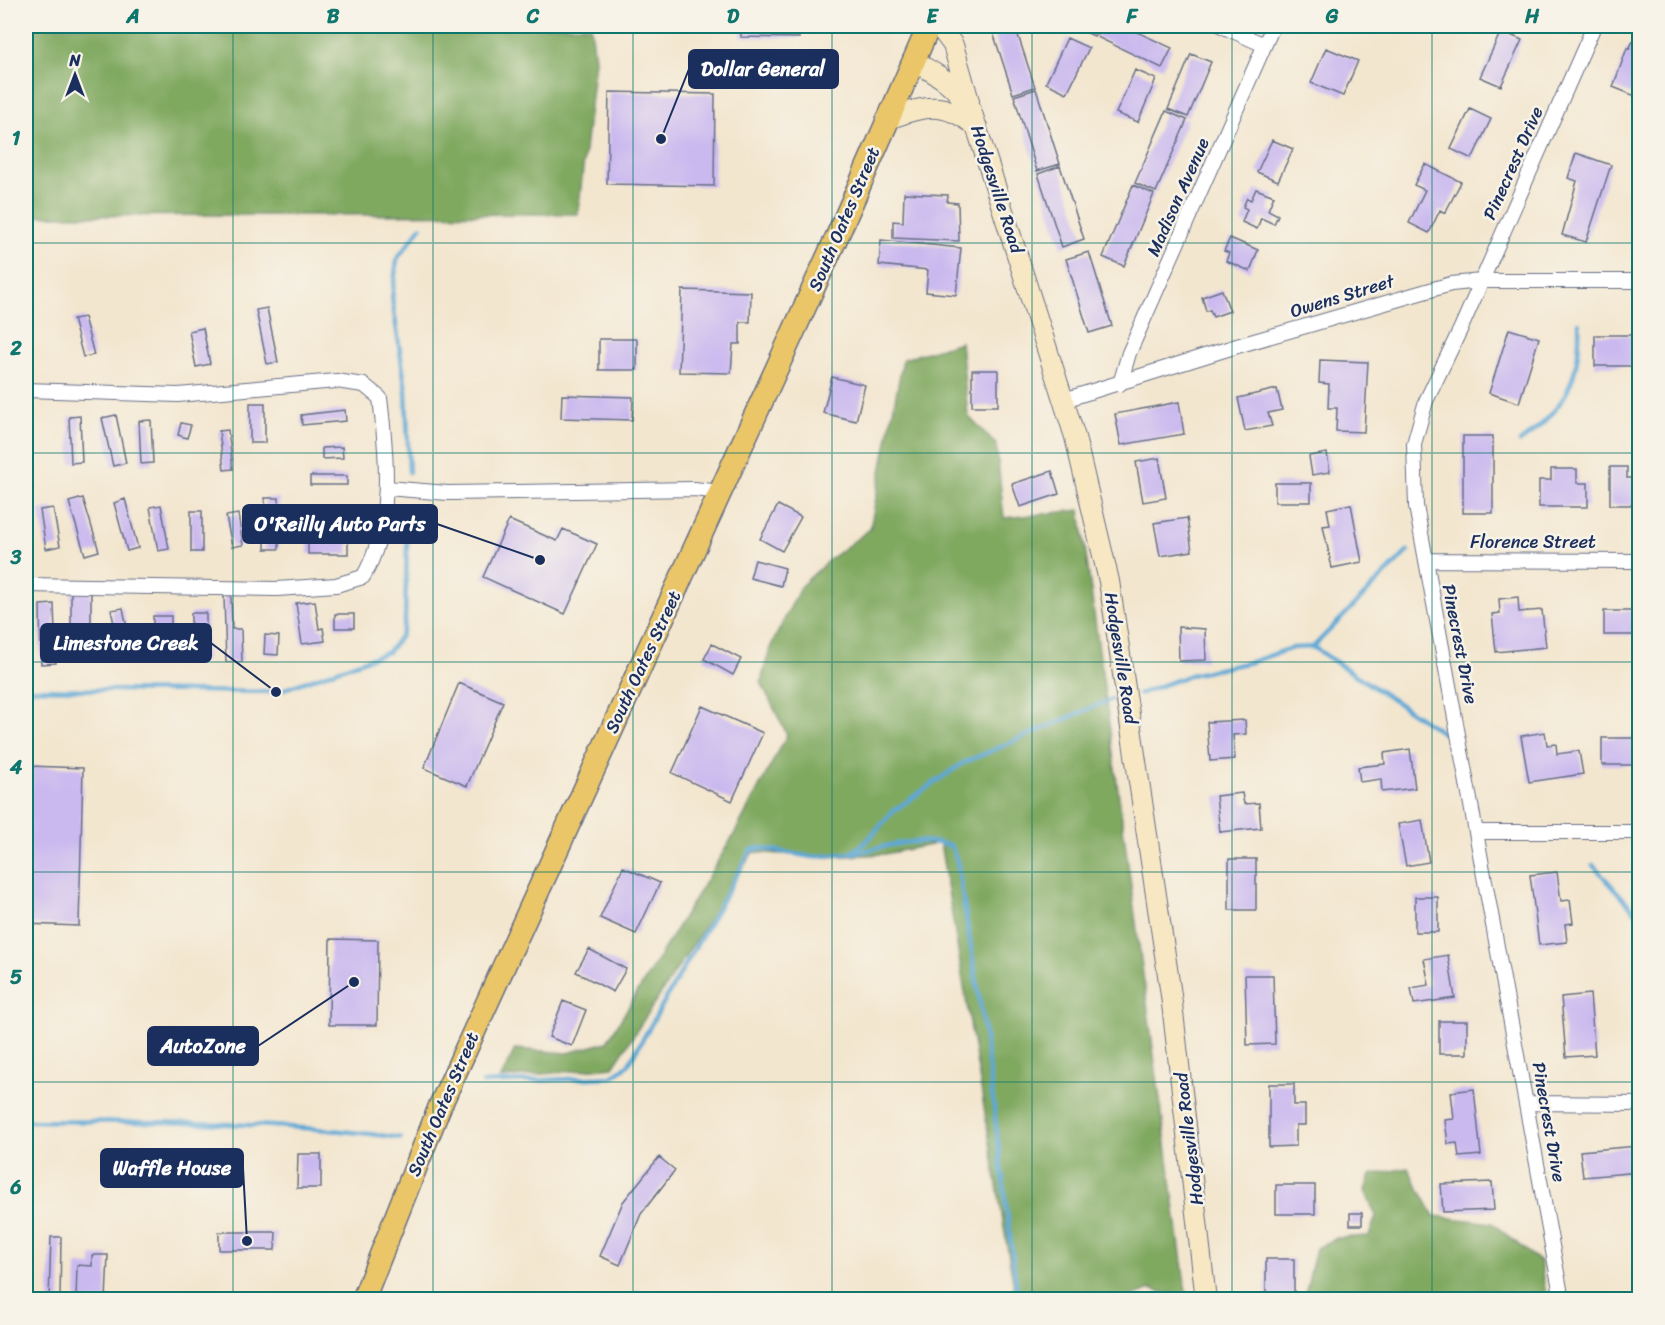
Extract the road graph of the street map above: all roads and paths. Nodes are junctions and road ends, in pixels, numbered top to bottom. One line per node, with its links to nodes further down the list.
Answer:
1 (928, 26): 7 (main road, South Oates Street)
2 (939, 26): 8 (street)
3 (1222, 26): 6 (street)
4 (1273, 26): 6 (street, Madison Avenue)
5 (1594, 26): 10 (street, Pinecrest Drive)
6 (1264, 45): 12 (street, Madison Avenue)
7 (913, 61): 8 (street, Hodgesville Road); 9 (main road, South Oates Street)
8 (974, 118): 9 (street); 14 (street, Hodgesville Road)
9 (886, 120): 16 (main road, South Oates Street)
10 (1481, 280): 11 (street, Owens Street); 12 (street, Owens Street); 17 (street, Pinecrest Drive)
11 (1640, 281)
12 (1120, 384): 14 (street, Owens Street)
13 (26, 390): 15 (street)
14 (1064, 400): 25 (street, Hodgesville Road)
15 (387, 488): 16 (street); 19 (street)
16 (721, 492): 24 (main road, South Oates Street)
17 (1426, 560): 18 (street, Florence Street); 20 (street, Pinecrest Drive)
18 (1640, 561)
19 (26, 585)
20 (1478, 832): 21 (street); 22 (street, Pinecrest Drive)
21 (1640, 832)
22 (1527, 1102): 23 (street); 26 (street, Pinecrest Drive)
23 (1640, 1104)
24 (363, 1299)
25 (1206, 1299)
26 (1562, 1299)

